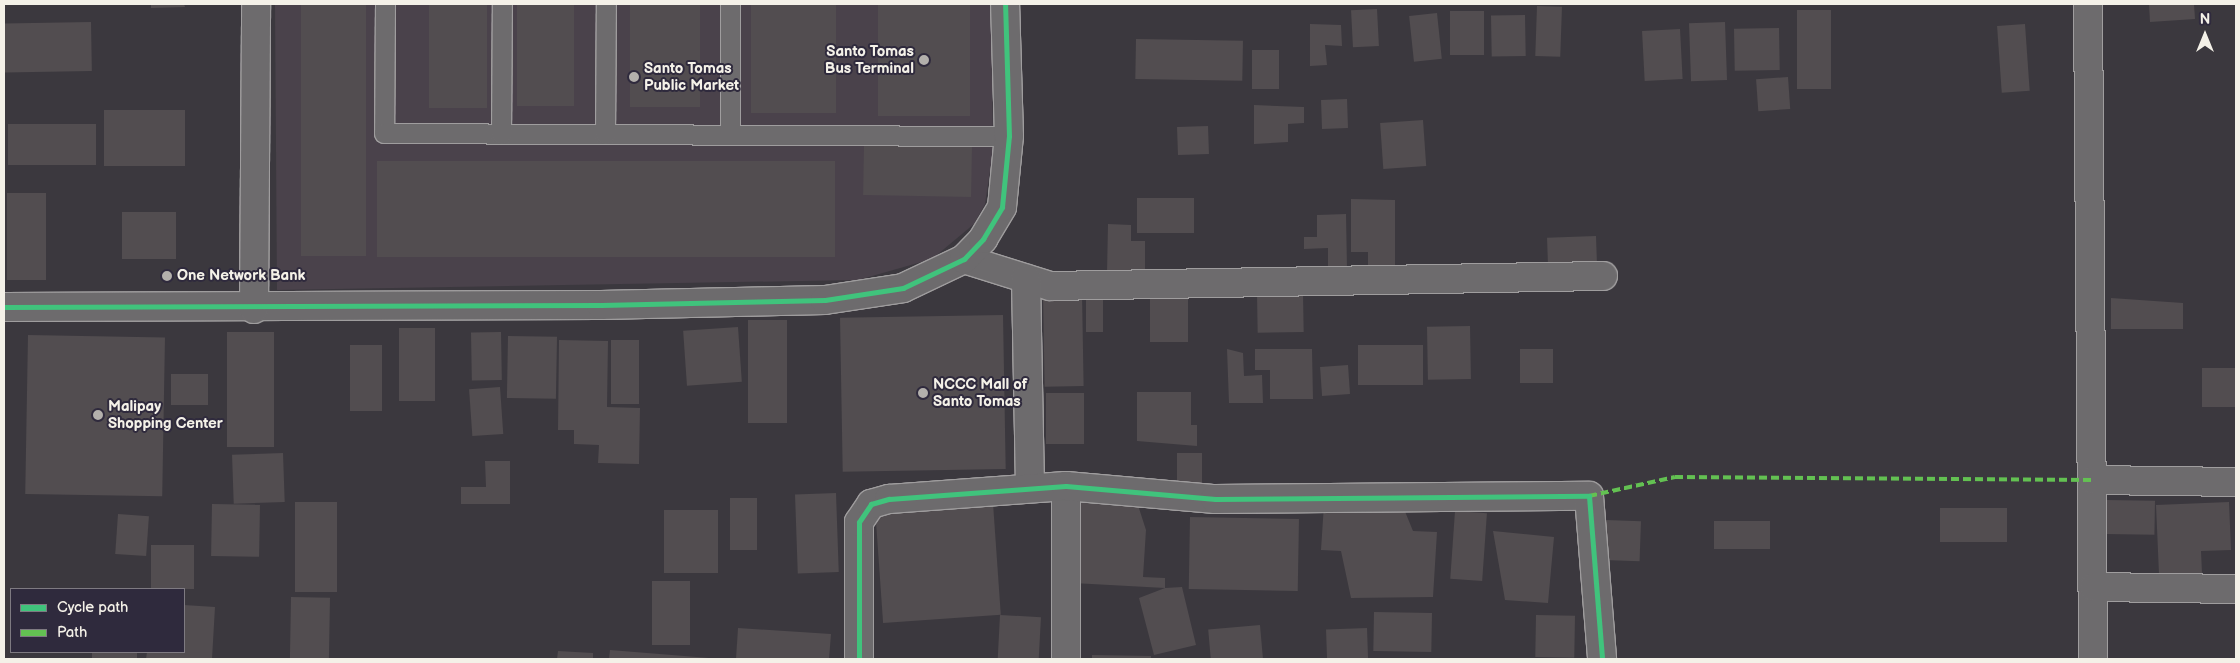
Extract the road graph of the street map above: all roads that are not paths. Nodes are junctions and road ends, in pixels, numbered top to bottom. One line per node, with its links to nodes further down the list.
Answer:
1 (256, 4): 16 (street)
2 (384, 4): 8 (lane)
3 (502, 4): 8 (lane)
4 (606, 4): 9 (lane)
5 (730, 4): 10 (lane)
6 (1005, 4): 11 (street)
7 (2088, 4): 17 (street)
8 (501, 134): 9 (lane)
9 (606, 134): 10 (lane)
10 (730, 135): 11 (lane)
11 (1008, 136): 12 (street)
12 (964, 259): 14 (street); 16 (street)
13 (1603, 276): 14 (street)
14 (1026, 279): 20 (street)
15 (4, 307): 16 (street)
16 (254, 309)
17 (2094, 480): 18 (street); 21 (street)
18 (2236, 482)
19 (1066, 486): 20 (street); 24 (street); 25 (street)
20 (1030, 488): 23 (street)
21 (2094, 587): 22 (street); 26 (street)
22 (2236, 589)
23 (859, 659)
24 (1066, 659)
25 (1602, 659)
26 (2093, 659)

